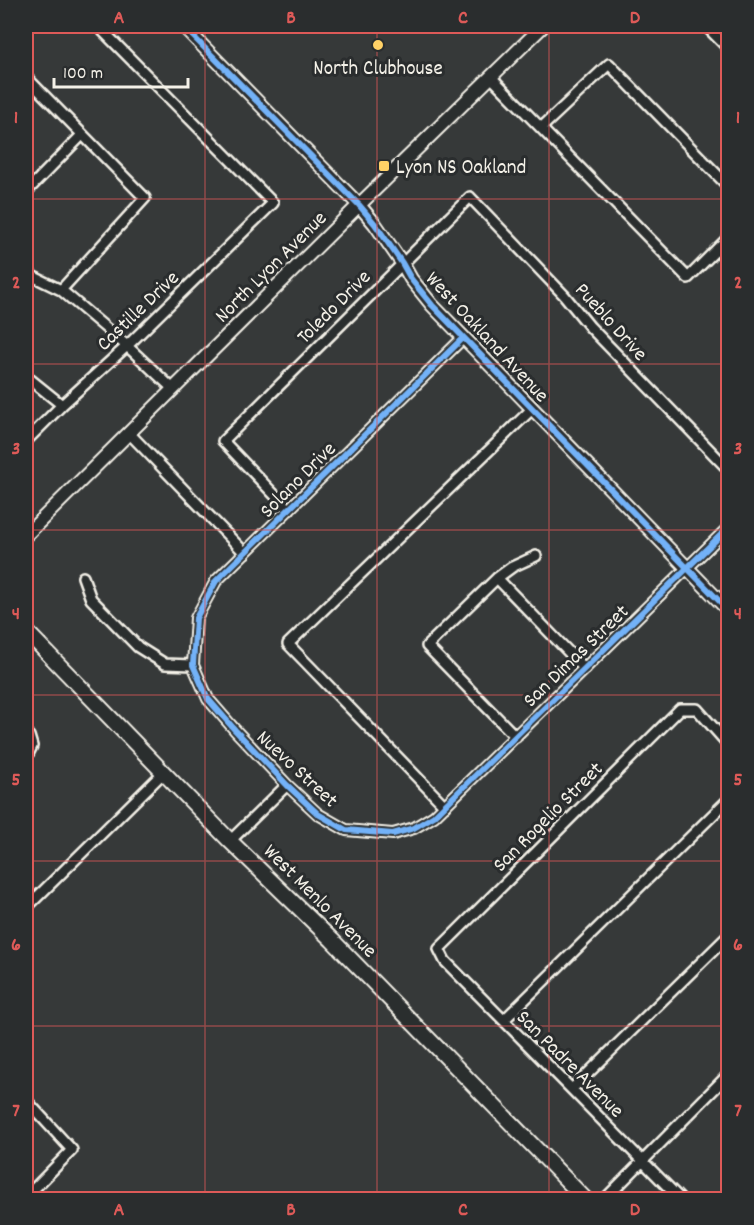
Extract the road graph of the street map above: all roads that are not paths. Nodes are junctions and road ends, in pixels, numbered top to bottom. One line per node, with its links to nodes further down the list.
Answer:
1 (98, 26): 19 (street, Castille Drive)
2 (183, 26): 13 (street, West Oakland Avenue)
3 (543, 26): 7 (street, North Lyon Avenue)
4 (706, 26): 5 (street)
5 (729, 48)
6 (26, 77): 9 (street)
7 (491, 77): 8 (street); 13 (street, North Lyon Avenue)
8 (541, 128): 10 (street); 14 (street)
9 (82, 135): 11 (street); 17 (street)
10 (729, 186)
11 (26, 192)
12 (470, 197): 15 (street, Toledo Drive); 26 (street, Pueblo Drive)
13 (359, 205): 15 (street, West Oakland Avenue); 21 (street, North Lyon Avenue)
14 (729, 238)
15 (402, 262): 18 (street, West Oakland Avenue); 27 (street, Toledo Drive)
16 (26, 273): 17 (street)
17 (61, 290): 19 (street)
18 (464, 338): 23 (street, West Oakland Avenue); 27 (street, Solano Drive)
19 (127, 346): 21 (street); 22 (street, Castille Drive)
20 (26, 376): 22 (street)
21 (173, 389): 24 (street, North Lyon Avenue)
22 (62, 405): 25 (street, Castille Drive)
23 (532, 409): 32 (street, West Oakland Avenue); 46 (street)
24 (129, 433): 29 (street, North Lyon Avenue); 30 (street)
25 (26, 441)
26 (729, 470)
27 (289, 510): 30 (street, Solano Drive)
28 (729, 528): 32 (street, San Dimas Street)
29 (26, 535)
30 (245, 553): 37 (street, Solano Drive)
31 (536, 556): 34 (street)
32 (688, 568): 35 (street, West Oakland Avenue); 38 (street, San Dimas Street)
33 (83, 577): 37 (street)
34 (497, 578): 38 (street); 40 (street)
35 (729, 610)
36 (26, 631): 43 (main road, West Menlo Avenue)
37 (193, 665): 44 (street, Nuevo Street)
38 (585, 669): 40 (street, San Dimas Street)
39 (27, 735): 42 (street)
40 (516, 737): 46 (street, San Dimas Street)
41 (729, 744): 50 (street, San Rogelio Street)
42 (26, 758)
43 (164, 772): 47 (main road, West Menlo Avenue); 48 (street)
44 (287, 785): 46 (street, Nuevo Street); 47 (street)
45 (729, 800): 51 (street)
46 (445, 806)
47 (230, 841): 57 (main road, West Menlo Avenue)
48 (26, 908)
49 (729, 936): 53 (street)
50 (439, 949): 51 (street, San Padre Avenue)
51 (504, 1020): 53 (street, San Padre Avenue)
52 (729, 1075): 55 (street)
53 (572, 1089): 55 (street, San Padre Avenue)
54 (26, 1100): 56 (street)
55 (642, 1161): 58 (street); 59 (street, San Padre Avenue)
56 (26, 1197)
57 (586, 1200)
58 (604, 1200)
59 (681, 1200)

